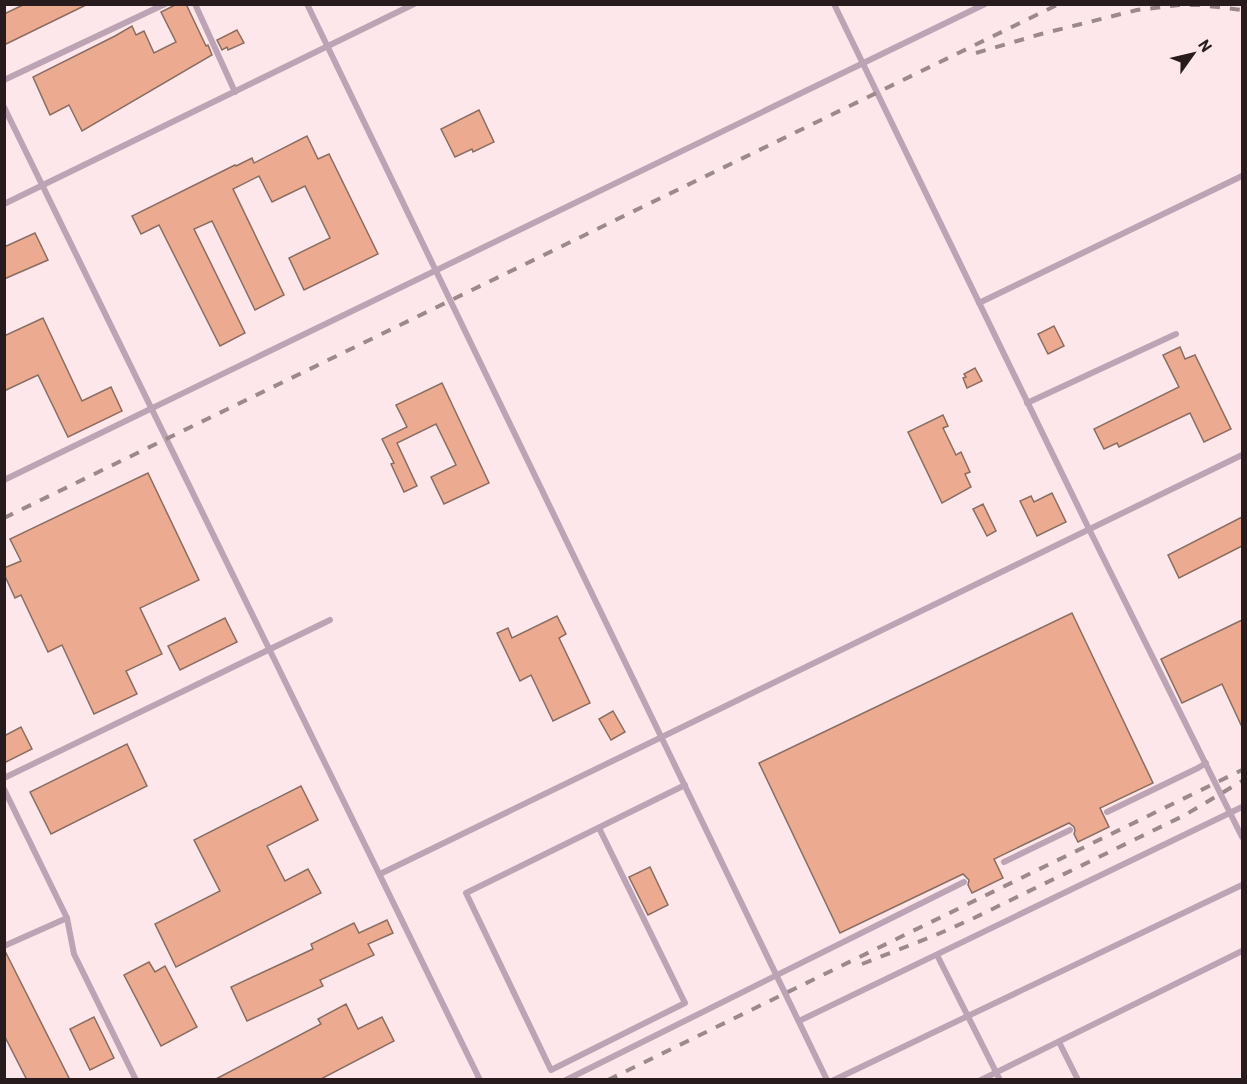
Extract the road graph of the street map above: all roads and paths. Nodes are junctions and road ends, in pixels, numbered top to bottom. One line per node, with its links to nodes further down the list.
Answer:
1 (165, 4): 11 (lane)
2 (195, 4): 12 (lane)
3 (307, 4): 9 (lane)
4 (393, 4): 8 (lane)
5 (414, 4): 8 (lane)
6 (834, 4): 10 (lane)
7 (986, 4): 10 (lane)
8 (397, 13): 9 (lane)
9 (327, 47): 12 (lane); 17 (lane)
10 (863, 64): 17 (lane); 18 (lane)
11 (4, 80)
12 (235, 92): 15 (lane)
13 (4, 106): 15 (lane)
14 (1242, 176): 18 (lane)
15 (43, 186): 16 (lane); 21 (lane)
16 (4, 204)
17 (436, 271): 21 (lane); 27 (lane)
18 (979, 303): 20 (lane)
19 (1176, 334): 20 (lane)
20 (1028, 403): 24 (lane)
21 (152, 409): 23 (lane); 26 (lane)
22 (1242, 455): 24 (lane)
23 (4, 480)
24 (1089, 529): 27 (lane); 28 (lane)
25 (330, 620): 26 (lane)
26 (270, 650): 29 (lane); 39 (lane)
27 (662, 738): 30 (lane); 39 (lane)
28 (1206, 763): 33 (lane); 34 (lane)
29 (4, 778)
30 (685, 785): 35 (lane); 46 (lane)
31 (4, 789): 42 (lane)
32 (1242, 807): 34 (lane)
33 (1107, 812)
34 (1230, 813): 37 (lane); 45 (lane)
35 (599, 828): 35 (lane)
36 (1070, 830): 38 (lane)
37 (1242, 837)
38 (1004, 862)
39 (380, 874): 52 (lane)
40 (964, 882): 46 (lane)
41 (1242, 885): 47 (lane)
42 (67, 918): 43 (lane); 51 (lane)
43 (4, 946)
44 (1242, 951): 49 (lane)
45 (937, 955): 47 (lane); 48 (lane)
46 (777, 975): 48 (lane); 53 (lane)
47 (968, 1016): 50 (lane); 55 (lane)
48 (799, 1021): 54 (lane)
49 (1059, 1042): 50 (lane); 58 (lane)
50 (996, 1072): 56 (lane); 57 (lane)
51 (136, 1080)
52 (480, 1080)
53 (566, 1080)
54 (827, 1080)
55 (834, 1080)
56 (981, 1080)
57 (1000, 1080)
58 (1078, 1080)

